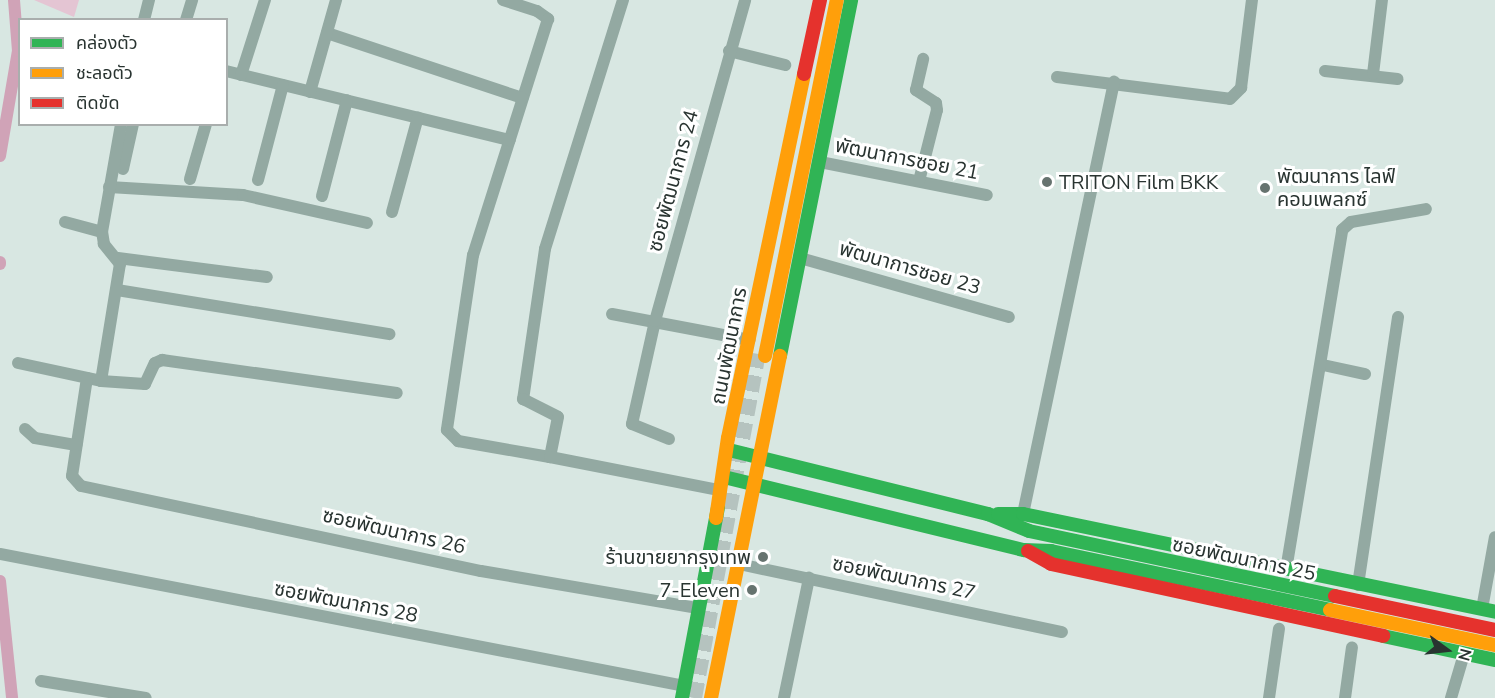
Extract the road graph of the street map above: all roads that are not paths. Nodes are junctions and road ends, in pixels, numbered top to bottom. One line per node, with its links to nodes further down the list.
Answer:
1 (149, 0): 14 (street)
2 (192, 0): 15 (street)
3 (265, 0): 23 (street)
4 (336, 0): 16 (street)
5 (503, 0): 29 (street)
6 (623, 0): 70 (street)
7 (745, 0): 17 (street, ซอยพัฒนาการ 24)
8 (820, 0): 58 (main road, ถนนพัฒนาการ)
9 (828, 0): 58 (main road, ถนนพัฒนาการ)
10 (837, 0): 58 (main road, ถนนพัฒนาการ)
11 (851, 0): 36 (main road, ถนนพัฒนาการ)
12 (1252, 0): 26 (street)
13 (1382, 0): 22 (street)
14 (144, 18)
15 (187, 18)
16 (327, 33): 28 (street); 29 (street)
17 (729, 51): 19 (street); 56 (street, ซอยพัฒนาการ 24)
18 (923, 59): 40 (street)
19 (785, 65)
20 (1325, 70): 22 (street)
21 (228, 72): 23 (street)
22 (1373, 74): 25 (street)
23 (241, 75): 27 (street)
24 (1057, 77): 26 (street)
25 (1398, 79)
26 (1114, 81): 78 (street)
27 (283, 84): 28 (street); 39 (street)
28 (310, 92): 30 (street)
29 (522, 98): 35 (street)
30 (347, 100): 31 (street); 43 (street)
31 (418, 117): 35 (street); 45 (street)
32 (121, 126): 41 (street)
33 (133, 126): 37 (street)
34 (205, 126): 38 (street)
35 (510, 140): 70 (street)
36 (820, 162): 40 (street, พัฒนาการซอย 21); 50 (main road, ถนนพัฒนาการ)
37 (123, 169)
38 (190, 179)
39 (258, 180)
40 (919, 181): 42 (street, พัฒนาการซอย 21)
41 (109, 187): 47 (street); 48 (street)
42 (987, 195)
43 (322, 196)
44 (1426, 209): 60 (street)
45 (392, 212)
46 (65, 222): 48 (street)
47 (366, 223)
48 (102, 232): 49 (street)
49 (118, 258): 51 (street); 52 (street)
50 (800, 258): 54 (street, พัฒนาการซอย 23); 58 (main road, ถนนพัฒนาการ)
51 (267, 277)
52 (117, 290): 57 (street); 63 (street)
53 (612, 314): 56 (street)
54 (1009, 317)
55 (1398, 317): 87 (street)
56 (655, 321): 58 (street); 67 (street, ซอยพัฒนาการ 24)
57 (389, 334)
58 (760, 352): 66 (main road, ถนนพัฒนาการ); 71 (main road, ถนนพัฒนาการ)
59 (18, 363): 62 (street)
60 (1323, 365): 61 (street); 85 (street)
61 (1365, 374)
62 (87, 378): 63 (street); 68 (street)
63 (101, 381): 64 (street)
64 (397, 393)
65 (25, 429): 68 (street)
66 (733, 429): 69 (main road); 75 (main road, ถนนพัฒนาการ)
67 (669, 439)
68 (76, 445): 88 (street, ซอยพัฒนาการ 26)
69 (729, 450): 71 (main road, ซอยพัฒนาการ 25); 72 (main road)
70 (550, 457): 75 (street)
71 (760, 458): 73 (main road, ซอยพัฒนาการ 25); 74 (main road, ถนนพัฒนาการ)
72 (724, 477): 74 (main road, ซอยพัฒนาการ 25); 79 (main road)
73 (859, 481): 76 (main road); 77 (main road, ซอยพัฒนาการ 25)
74 (755, 484): 76 (main road, ซอยพัฒนาการ 25); 83 (main road, ถนนพัฒนาการ)
75 (718, 490): 79 (main road, ถนนพัฒนาการ)
76 (852, 508): 81 (main road, ซอยพัฒนาการ 25)
77 (988, 514): 78 (main road, ซอยพัฒนาการ 25); 91 (main road, ซอยพัฒนาการ 25)
78 (1023, 514): 85 (main road, ซอยพัฒนาการ 25)
79 (716, 518): 88 (main road, ถนนพัฒนาการ)
80 (1495, 537): 84 (street)
81 (1024, 549): 93 (main road, ซอยพัฒนาการ 25); 95 (main road, ซอยพัฒนาการ 25)
82 (0, 554): 98 (street, ซอยพัฒนาการ 28)
83 (739, 564): 86 (street, ซอยพัฒนาการ 27); 100 (main road, ถนนพัฒนาการ)
84 (1494, 565): 89 (street)
85 (1286, 570): 87 (main road, ซอยพัฒนาการ 25)
86 (809, 578): 92 (street, ซอยพัฒนาการ 27); 101 (street)
87 (1358, 585): 89 (main road, ซอยพัฒนาการ 25)
88 (698, 608): 98 (main road, ถนนพัฒนาการ)
89 (1488, 611)
90 (1278, 629): 102 (street)
91 (1495, 630)
92 (1062, 632)
93 (1495, 645)
94 (1352, 647): 103 (street)
95 (1464, 654): 96 (main road, ซอยพัฒนาการ 25); 104 (street)
96 (1495, 660)
97 (41, 681): 99 (street)
98 (683, 692)
99 (146, 698)
100 (711, 698)
101 (784, 698)
102 (1269, 698)
103 (1345, 698)
104 (1451, 698)

